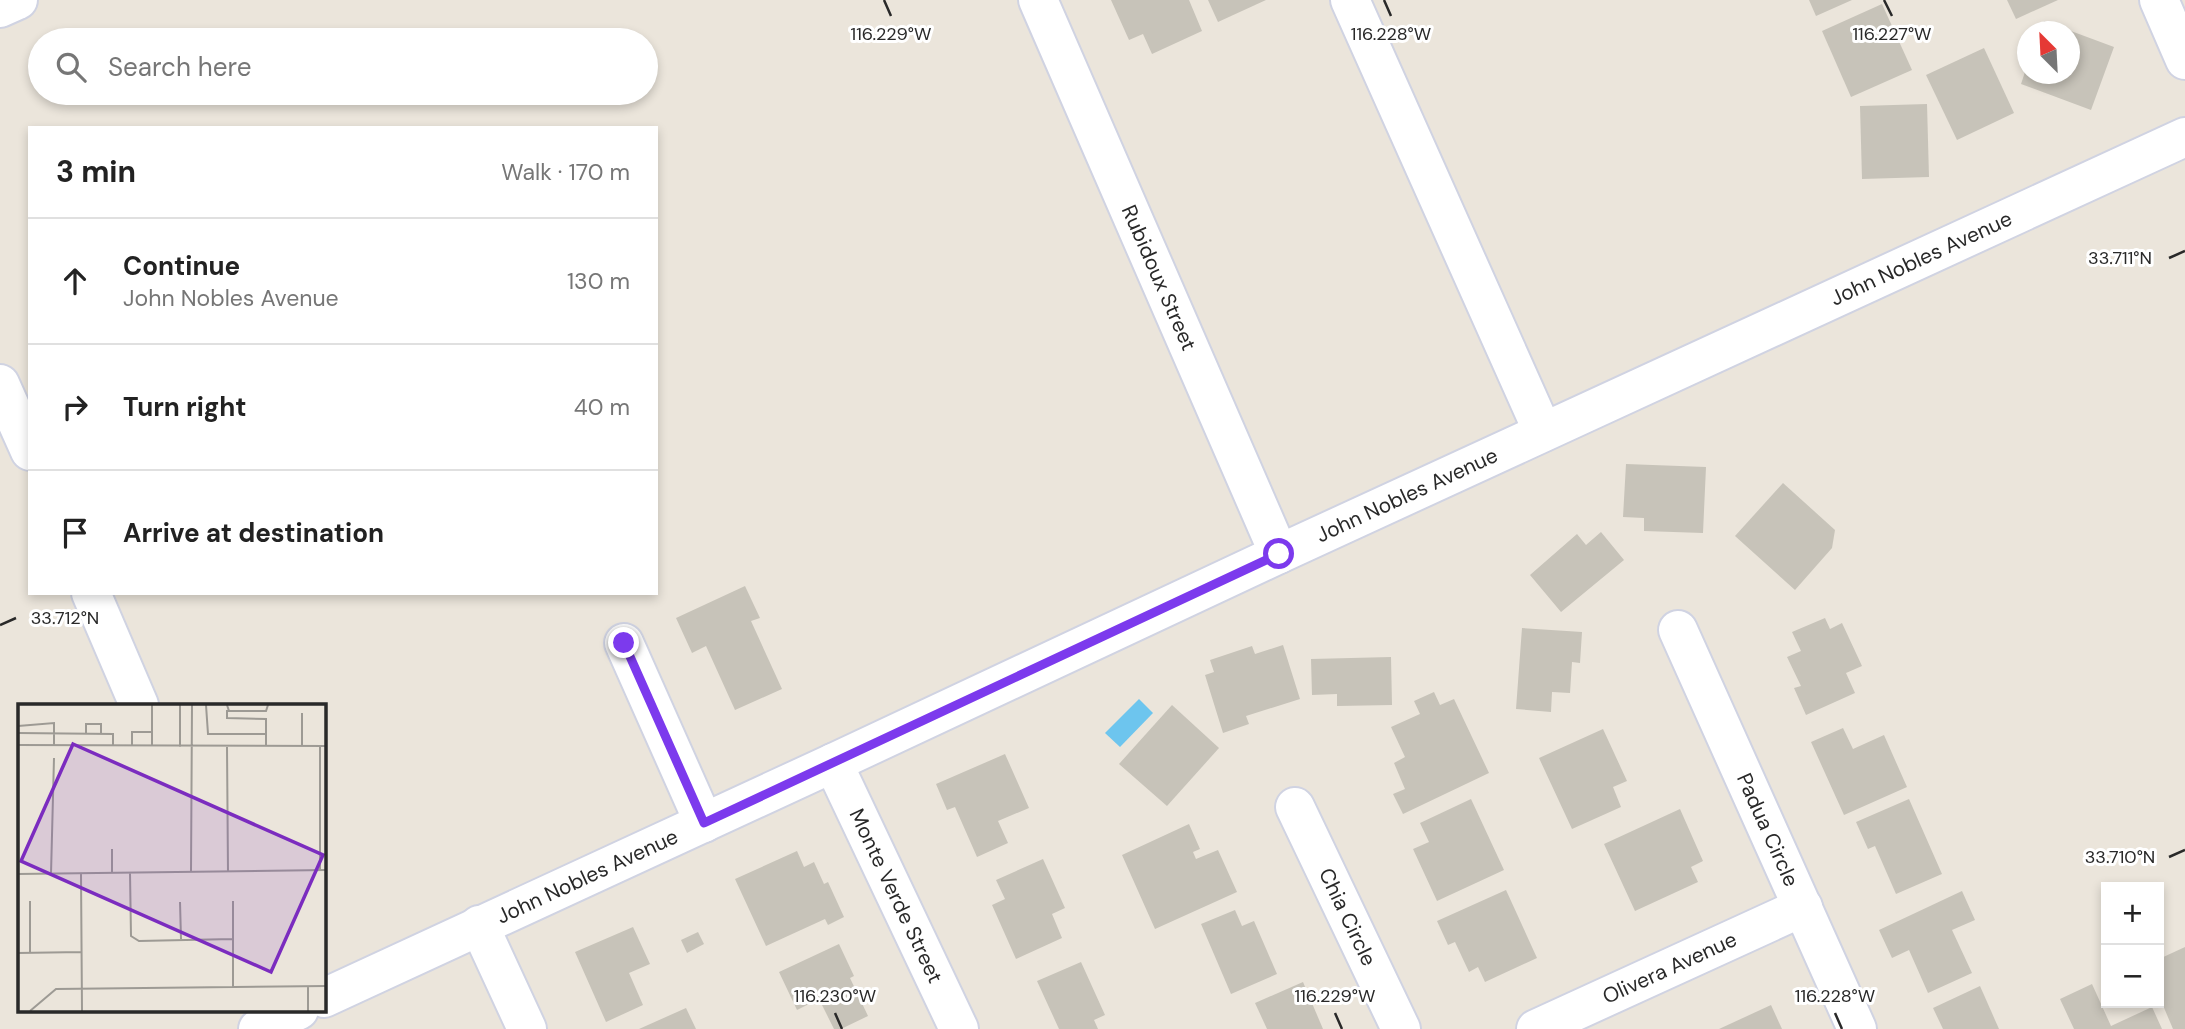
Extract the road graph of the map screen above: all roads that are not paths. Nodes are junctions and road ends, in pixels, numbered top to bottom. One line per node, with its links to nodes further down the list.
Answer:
1 (18, 0): 5 (street)
2 (1038, 0): 11 (street, Rubidoux Street)
3 (1350, 0): 9 (street)
4 (2158, 0): 6 (street)
5 (0, 8)
6 (2185, 60)
7 (2185, 137): 9 (street, John Nobles Avenue)
8 (0, 384): 10 (street)
9 (1543, 432): 11 (street, John Nobles Avenue)
10 (28, 447)
11 (1279, 554): 16 (street, John Nobles Avenue)
12 (92, 595): 15 (street)
13 (1678, 630): 19 (street, Padua Circle)
14 (624, 643): 18 (street)
15 (139, 704)
16 (833, 763): 18 (street, John Nobles Avenue); 25 (street, Monte Verde Street)
17 (1295, 807): 26 (street, Chia Circle)
18 (704, 823): 20 (street, John Nobles Avenue)
19 (1803, 907): 27 (street, Olivera Avenue); 28 (street, Padua Circle)
20 (480, 925): 21 (street, John Nobles Avenue); 24 (street)
21 (326, 997)
22 (292, 1012): 23 (street)
23 (257, 1022)
24 (527, 1029)
25 (959, 1029)
26 (1402, 1029)
27 (1536, 1029)
28 (1857, 1029)

